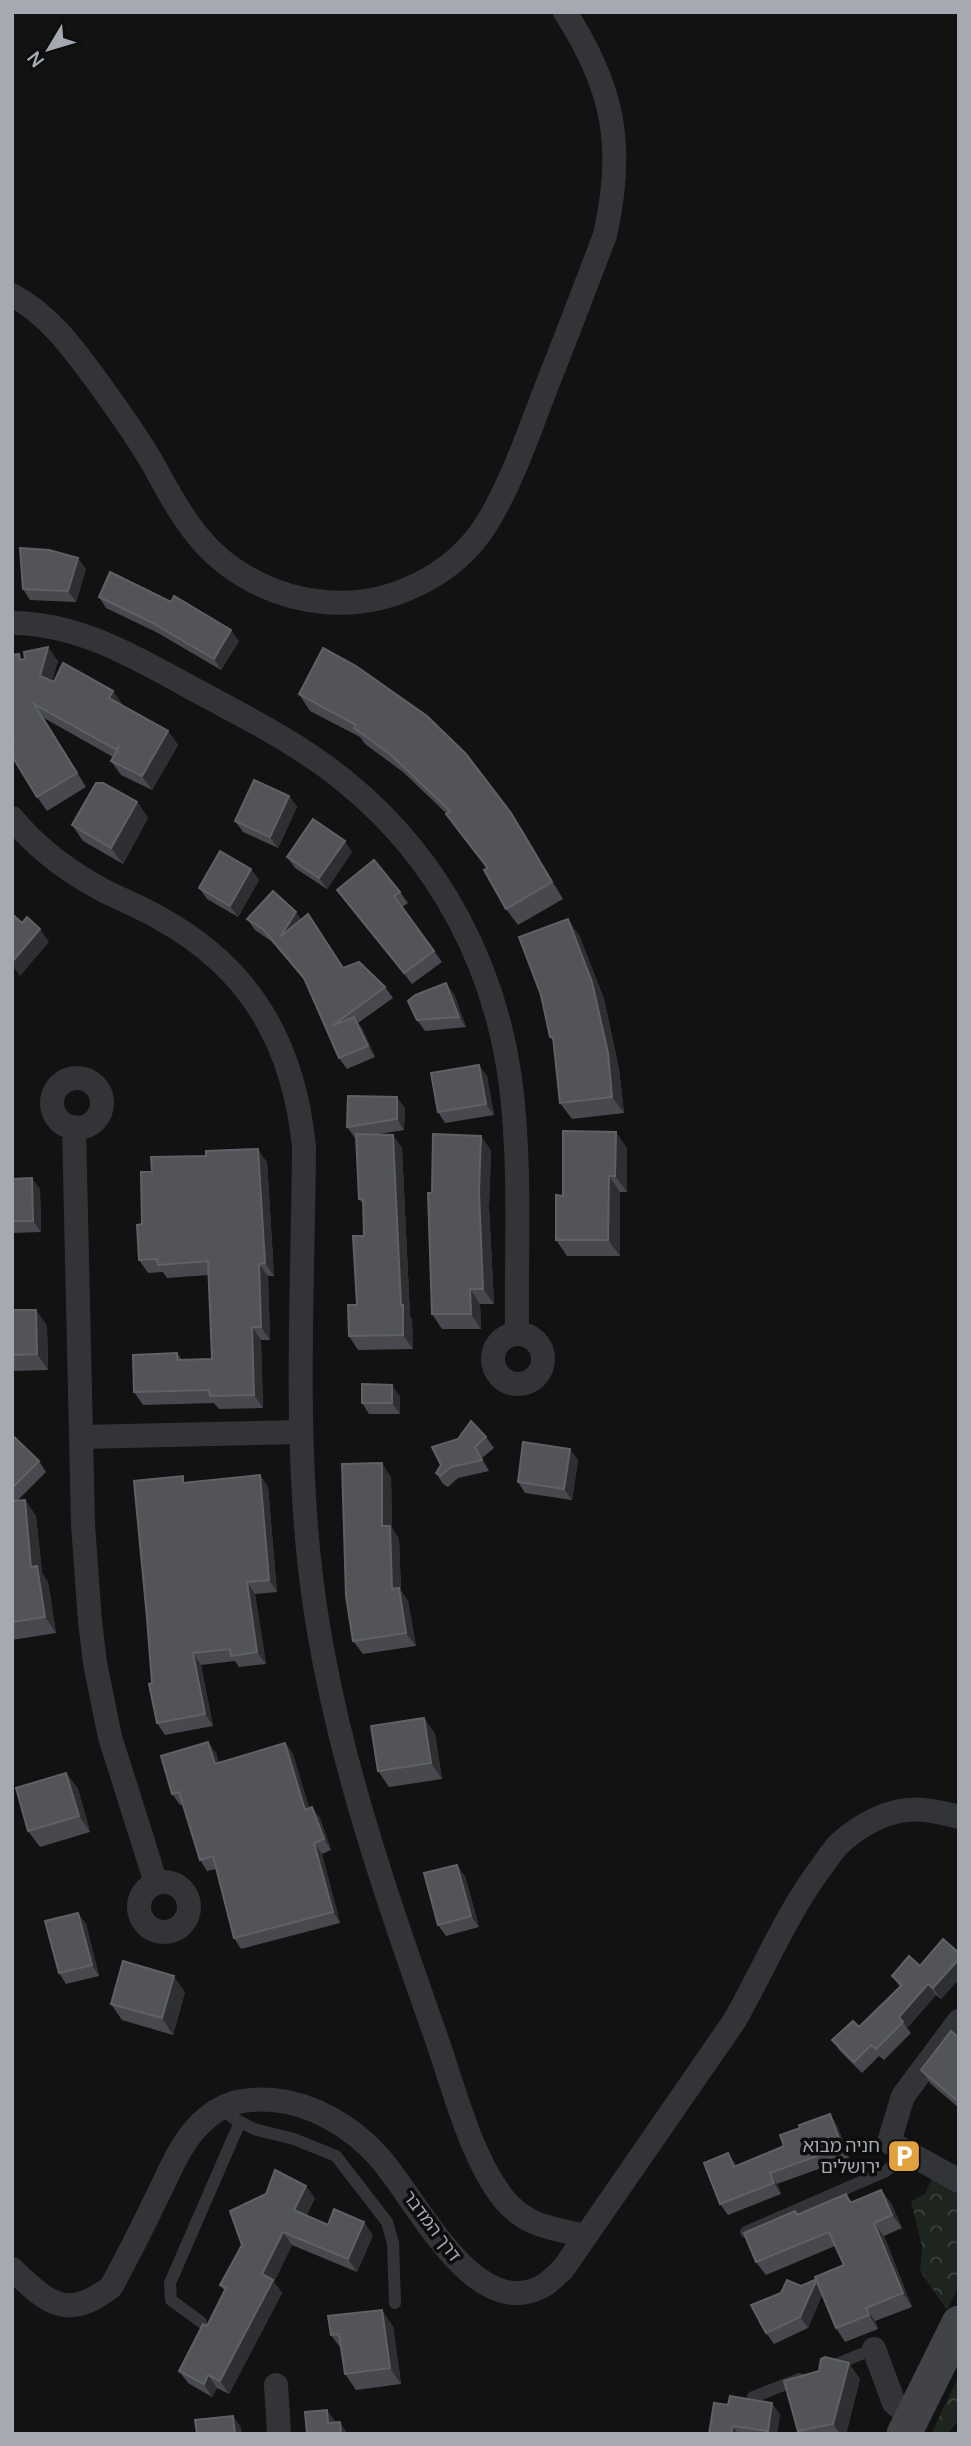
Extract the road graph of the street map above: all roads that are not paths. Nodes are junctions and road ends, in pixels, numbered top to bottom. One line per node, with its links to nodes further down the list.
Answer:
1 (565, 12): 2 (street)
2 (12, 295)
3 (12, 623): 6 (street)
4 (12, 818): 7 (street)
5 (74, 1127): 8 (street)
6 (517, 1334)
7 (301, 1432): 8 (street); 16 (street)
8 (81, 1437): 10 (street)
9 (959, 1817): 16 (street, דרך המדבר)
10 (156, 1883)
11 (959, 2021): 13 (street)
12 (230, 2115): 16 (street, דרך המדבר); 17 (street, דרך המדבר); 18 (lane); 19 (lane)
13 (899, 2147): 14 (street); 15 (lane)
14 (959, 2181)
15 (746, 2232)
16 (586, 2235)
17 (12, 2269)
18 (395, 2303)
19 (201, 2322)
20 (959, 2323): 24 (street)
21 (874, 2349): 23 (lane); 24 (street)
22 (276, 2385): 25 (street)
23 (753, 2397)
24 (910, 2422)
25 (279, 2434)

